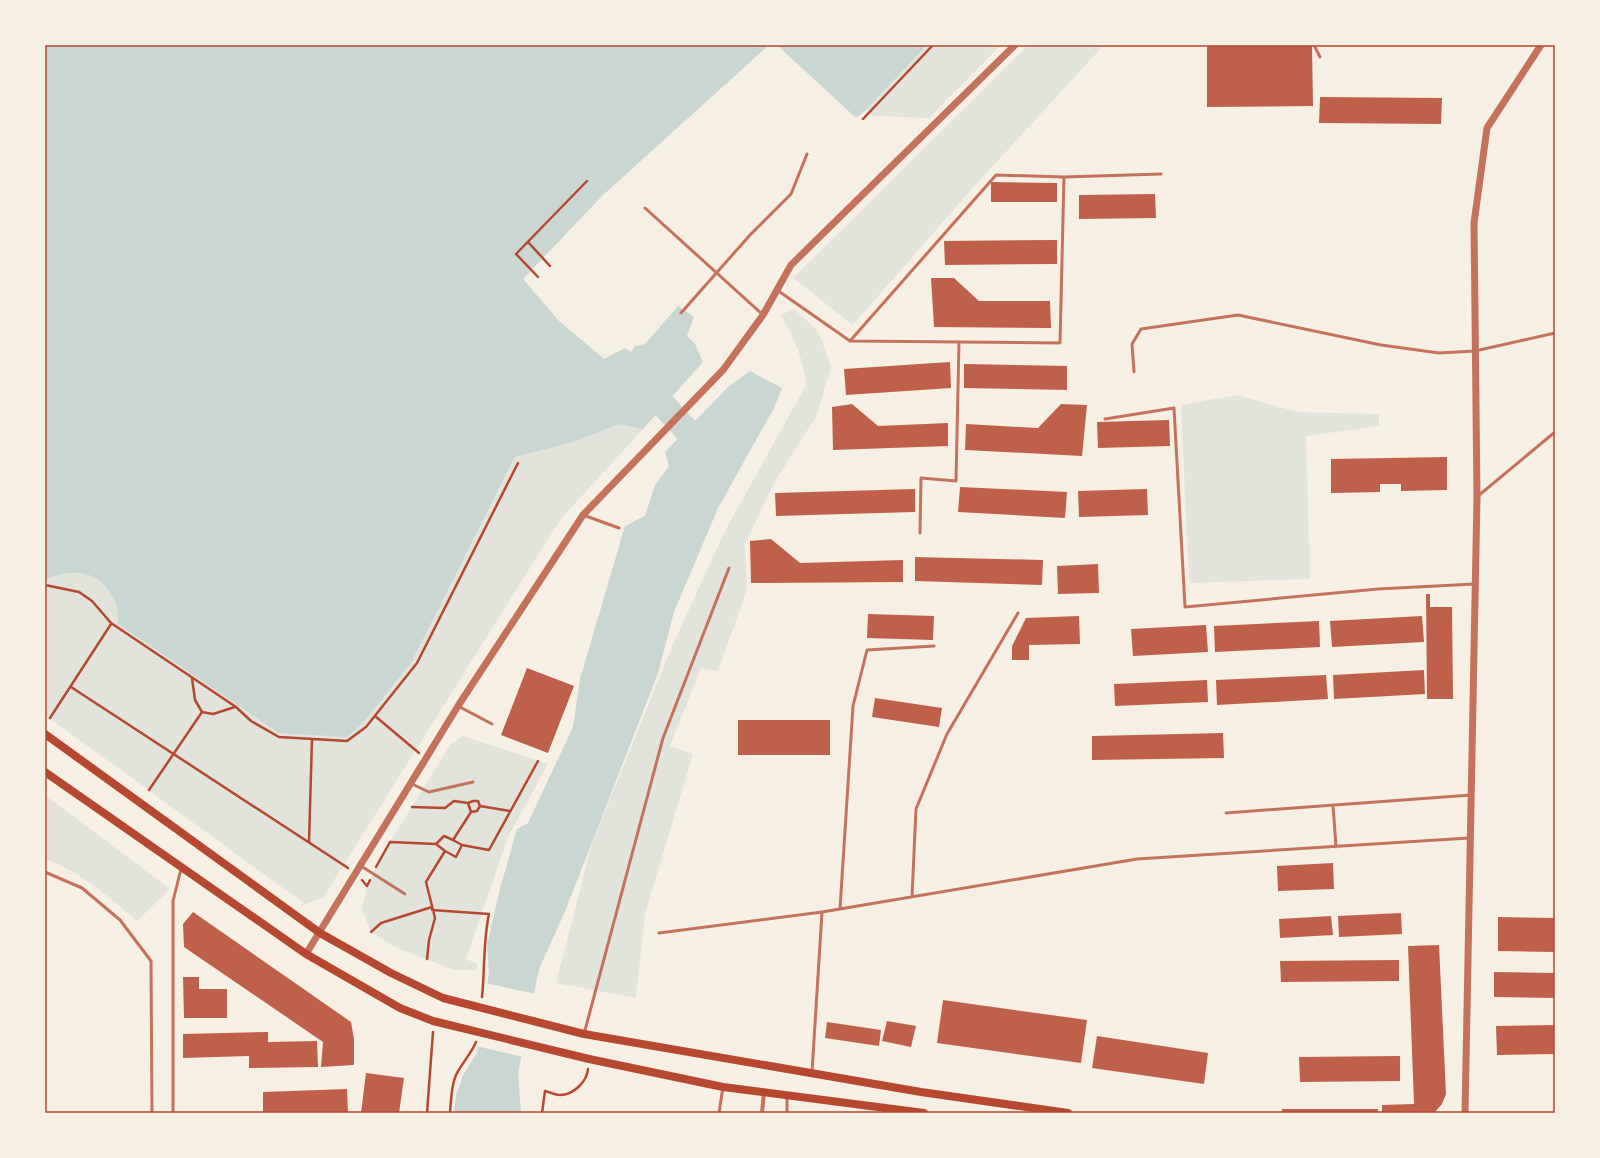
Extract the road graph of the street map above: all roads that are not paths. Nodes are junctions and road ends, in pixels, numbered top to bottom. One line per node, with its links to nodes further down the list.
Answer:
1 (1015, 45): 10 (street)
2 (1314, 45): 4 (lane)
3 (1542, 45): 16 (street)
4 (1320, 57)
5 (807, 154): 9 (lane)
6 (1161, 174): 7 (lane)
7 (1064, 177): 14 (lane); 15 (lane)
8 (645, 208): 9 (lane)
9 (718, 273): 11 (lane); 12 (lane)
10 (777, 290): 12 (street); 14 (lane)
11 (681, 313)
12 (763, 315): 21 (street)
13 (1555, 333): 16 (lane)
14 (850, 341): 15 (lane)
15 (959, 342): 23 (lane)
16 (1475, 351): 17 (lane); 20 (street)
17 (1134, 372)
18 (1105, 419): 25 (lane)
19 (1555, 432): 20 (lane)
20 (1476, 496): 25 (street)
21 (583, 515): 22 (lane); 28 (street)
22 (619, 528)
23 (920, 533)
24 (729, 568): 49 (lane)
25 (1475, 584): 34 (street)
26 (1018, 613): 43 (lane)
27 (934, 646): 44 (lane)
28 (458, 706): 29 (lane); 33 (street)
29 (492, 724)
30 (45, 734): 46 (main road)
31 (45, 772): 40 (main road)
32 (473, 782): 33 (lane)
33 (411, 783): 39 (street)
34 (1470, 795): 35 (lane); 37 (street)
35 (1333, 805): 36 (lane); 38 (lane)
36 (1226, 813)
37 (1470, 838): 38 (lane); 62 (street)
38 (1336, 847): 43 (lane)
39 (361, 866): 42 (lane); 46 (street)
40 (181, 867): 48 (main road); 56 (lane)
41 (45, 872): 55 (lane)
42 (406, 894)
43 (912, 897): 44 (lane)
44 (840, 909): 45 (lane)
45 (822, 912): 47 (lane); 50 (lane)
46 (320, 933): 48 (street); 49 (main road)
47 (659, 933)
48 (306, 954): 51 (main road)
49 (584, 1034): 50 (main road)
50 (812, 1072): 61 (main road)
51 (723, 1087): 52 (main road); 57 (lane)
52 (764, 1092): 53 (main road); 58 (street)
53 (787, 1094): 54 (main road); 59 (lane)
54 (907, 1112): 60 (main road)
55 (152, 1113)
56 (173, 1113)
57 (719, 1113)
58 (762, 1113)
59 (788, 1113)
60 (924, 1113)
61 (1068, 1113)
62 (1465, 1113)

